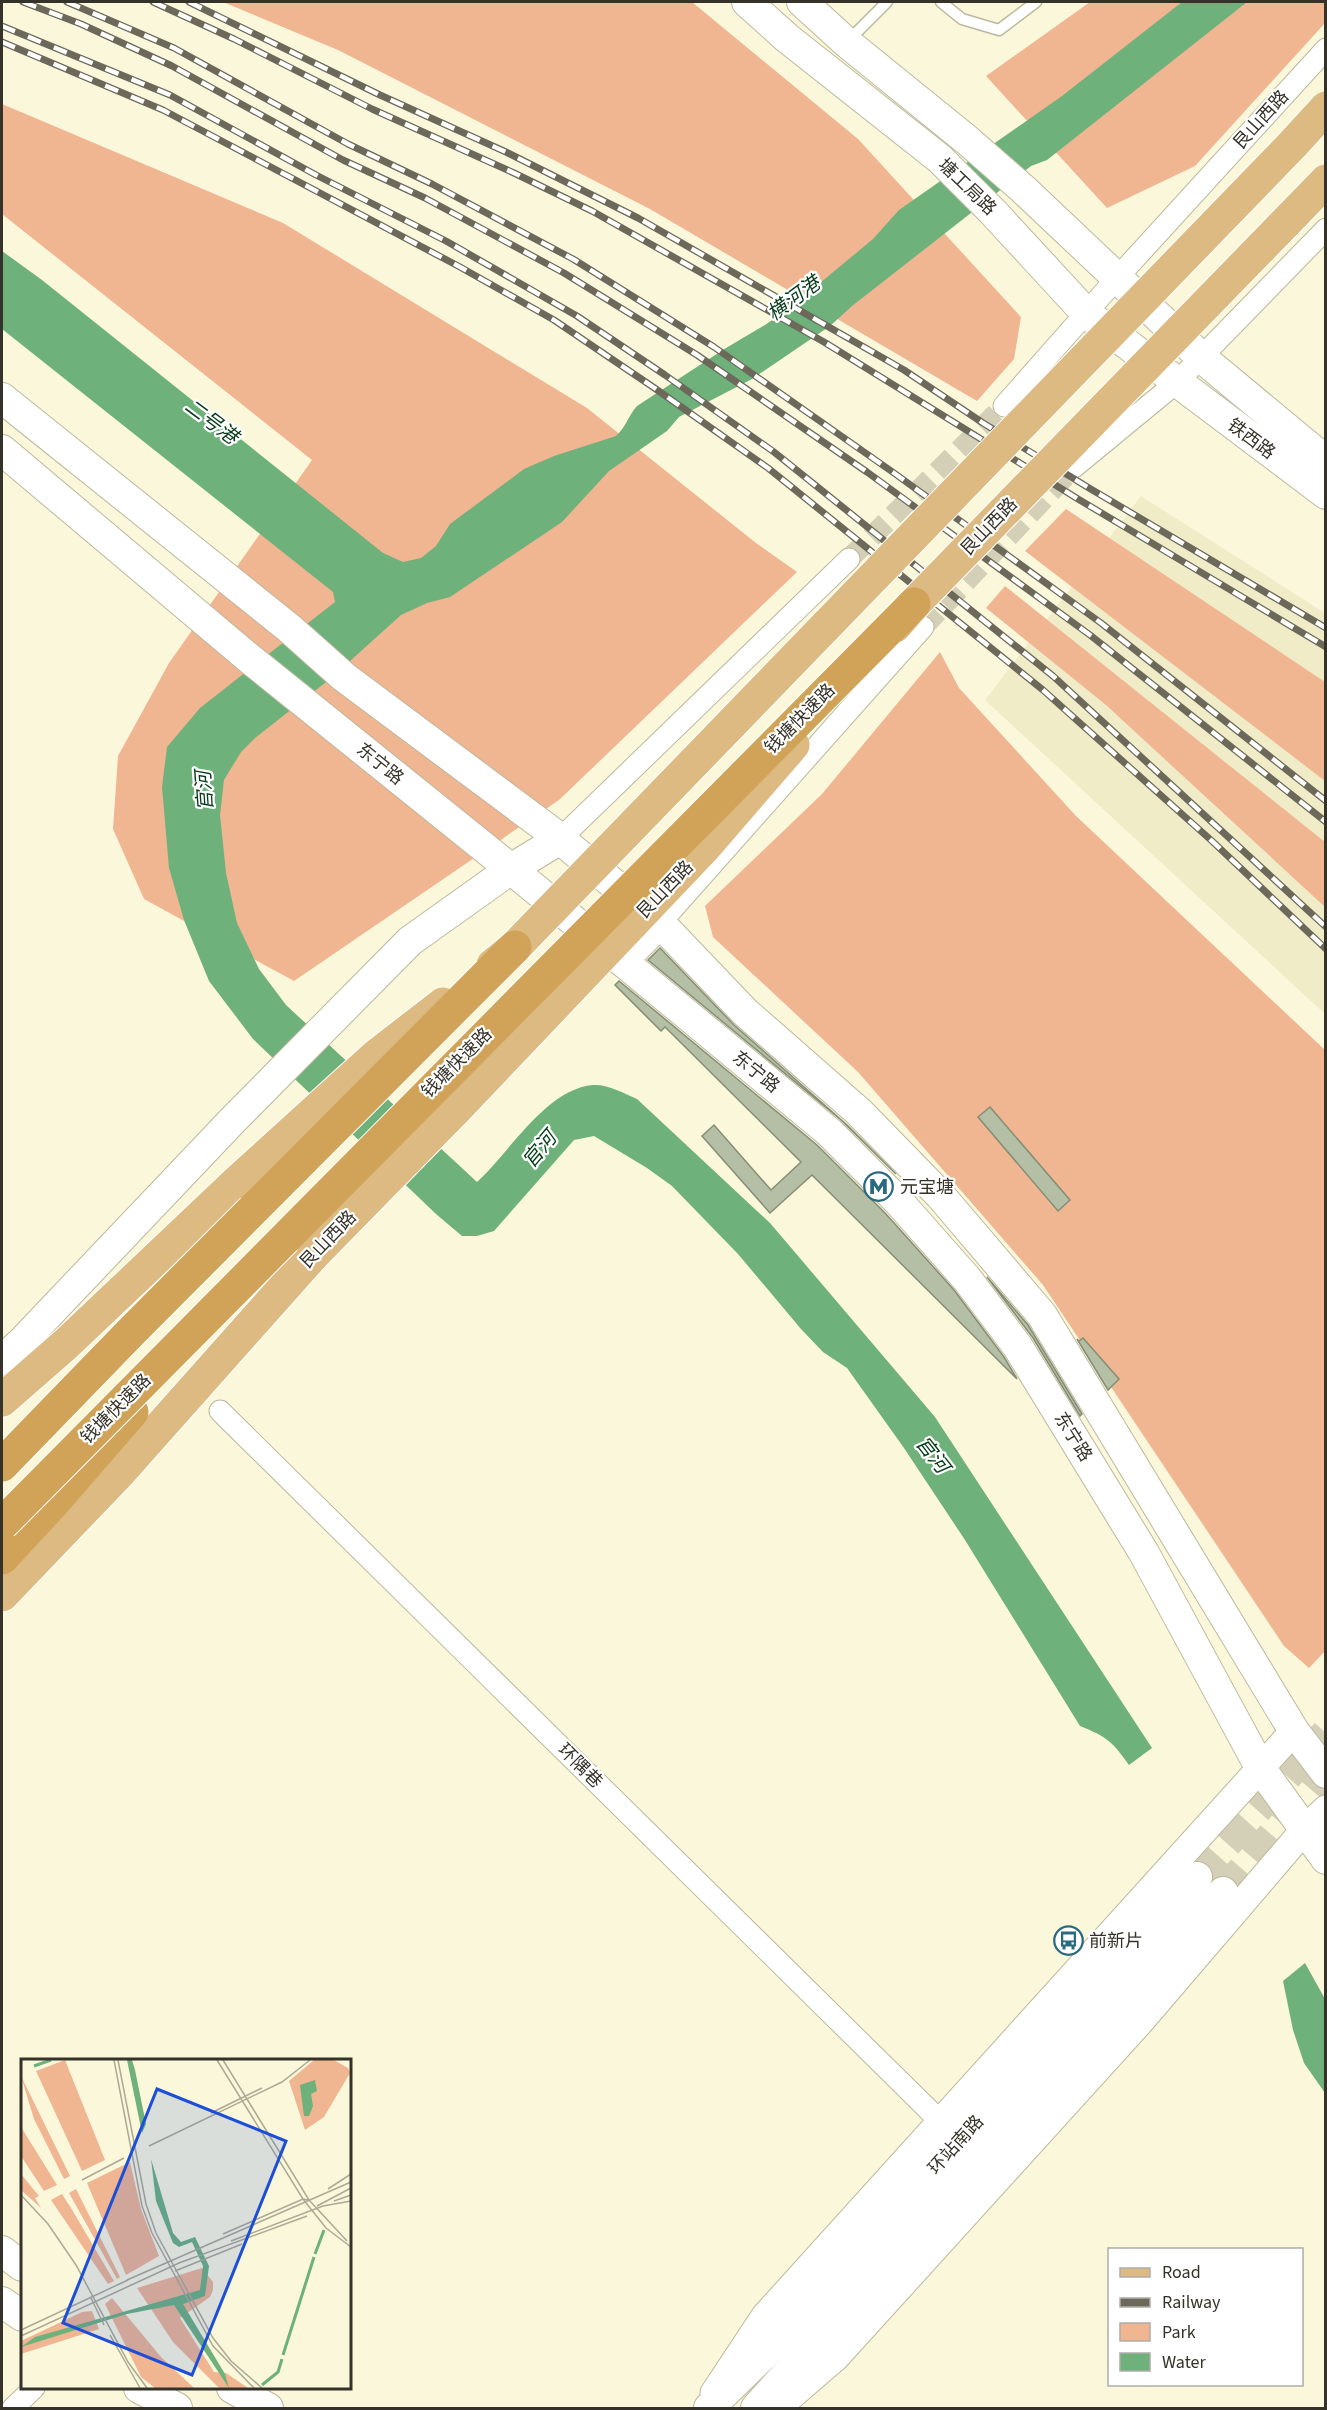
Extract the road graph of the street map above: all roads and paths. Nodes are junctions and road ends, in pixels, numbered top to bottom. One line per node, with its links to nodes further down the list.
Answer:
1 (747, 2): 12 (main road, 塘工局路)
2 (802, 2): 6 (main road, 塘工局路)
3 (887, 2): 6 (lane)
4 (941, 2): 5 (lane)
5 (1036, 2)
6 (846, 42): 11 (main road, 塘工局路)
7 (1326, 49): 11 (street, 艮山西路)
8 (1326, 108): 26 (main road, bridge)
9 (1326, 181): 22 (main road, 艮山西路, bridge)
10 (1326, 229): 13 (street)
11 (1117, 278): 12 (street, 艮山西路); 13 (main road, 塘工局路)
12 (1087, 314): 14 (main road, 塘工局路); 16 (street, 艮山西路)
13 (1202, 358): 14 (street); 18 (main road, 铁西路)
14 (1176, 383): 19 (street); 20 (main road, 铁西路)
15 (2, 398): 23 (main road, 东宁路)
16 (1004, 406)
17 (2, 450): 24 (main road, 东宁路)
18 (1326, 461)
19 (1074, 467)
20 (1326, 494)
21 (849, 559): 23 (street)
22 (919, 616): 25 (street, 艮山西路); 28 (highway, 钱塘快速路, bridge); 37 (main road, 艮山西路, bridge)
23 (560, 839): 24 (main road); 25 (main road, 东宁路)
24 (511, 869): 27 (main road, 东宁路); 30 (main road)
25 (660, 922): 27 (main road); 38 (main road, 东宁路)
26 (515, 947): 29 (highway, bridge); 31 (main road, bridge)
27 (622, 961): 39 (main road, 东宁路)
28 (264, 1257): 35 (highway, 钱塘快速路, bridge); 36 (highway, bridge)
29 (131, 1332): 33 (highway, bridge); 34 (highway, bridge)
30 (2, 1360)
31 (2, 1400)
32 (220, 1411): 45 (street, 环隅巷)
33 (2, 1443)
34 (2, 1465)
35 (2, 1524)
36 (2, 1558)
37 (2, 1595)
38 (1294, 1731): 39 (street); 40 (main road, 东宁路)
39 (1261, 1769): 41 (main road, 东宁路); 45 (street)
40 (1326, 1773)
41 (1315, 1819): 42 (main road, 东宁路); 59 (street)
42 (1326, 1859)
43 (1197, 1877): 57 (main road, 环站南路)
44 (1223, 1892): 58 (main road, 环站南路)
45 (940, 2121): 56 (street)
46 (2, 2251): 47 (main road)
47 (21, 2265)
48 (2, 2302): 49 (main road)
49 (21, 2315)
50 (33, 2389): 53 (street)
51 (142, 2389): 54 (main road)
52 (234, 2389): 55 (main road)
53 (13, 2409)
54 (177, 2409)
55 (268, 2409)
56 (703, 2409)
57 (709, 2409)
58 (756, 2409)
59 (777, 2409)

